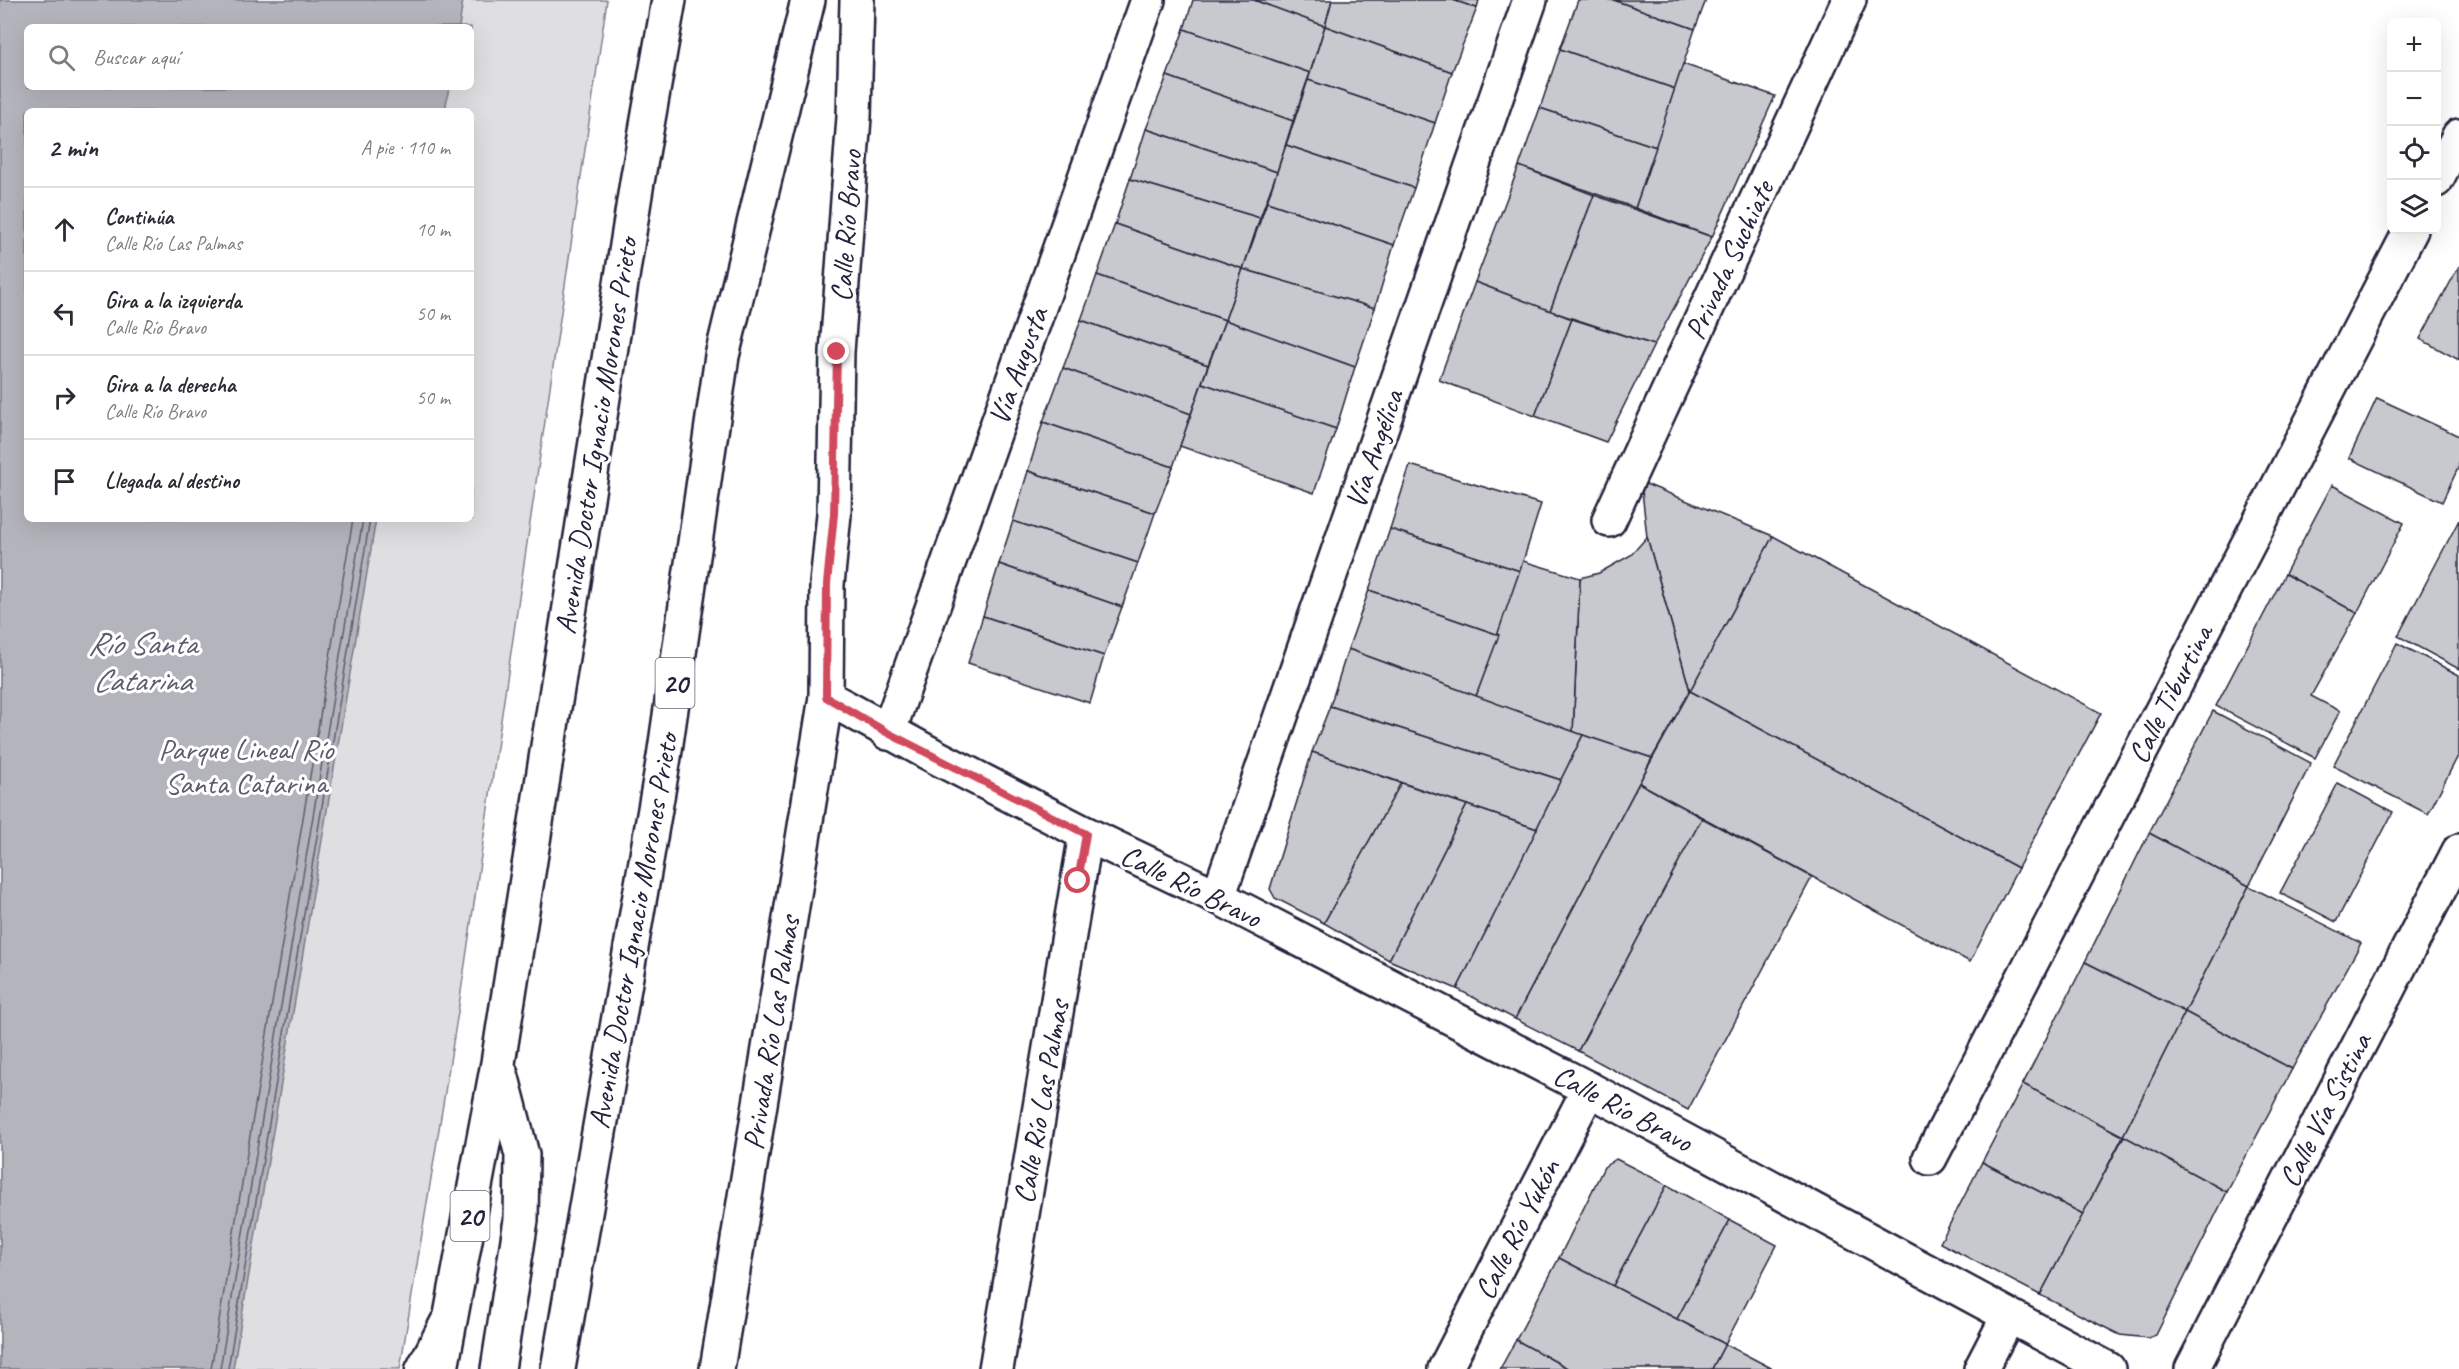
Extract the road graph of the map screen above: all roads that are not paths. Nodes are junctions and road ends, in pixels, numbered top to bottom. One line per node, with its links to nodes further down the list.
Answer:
1 (669, 0): 16 (street, Avenida Doctor Ignacio Morones Prieto / 20)
2 (808, 0): 24 (street, Avenida Doctor Ignacio Morones Prieto / 20)
3 (857, 0): 11 (street, Calle Río Bravo)
4 (1148, 0): 12 (street, Vía Augusta)
5 (1530, 0): 15 (street, Vía Angélica)
6 (1849, 0): 10 (street, Privada Suchiate)
7 (2459, 136): 8 (street)
8 (2441, 170)
9 (2409, 234): 18 (street, Calle Tiburtina)
10 (1609, 520)
11 (826, 697): 12 (street, Calle Río Bravo); 25 (street, Privada Río Las Palmas)
12 (888, 733): 13 (street, Calle Río Bravo)
13 (1086, 834): 15 (street, Calle Río Bravo); 26 (street, Calle Río Las Palmas)
14 (2459, 851): 30 (street, Calle Vía Sistina)
15 (1218, 897): 17 (street, Calle Río Bravo)
16 (498, 1063): 19 (street, Avenida Doctor Ignacio Morones Prieto / 20); 23 (street)
17 (1589, 1089): 20 (street, Calle Río Bravo); 27 (street, Calle Río Yukón)
18 (1930, 1158)
19 (455, 1296): 21 (lane); 22 (street, Avenida Doctor Ignacio Morones Prieto / 20)
20 (2008, 1317): 28 (street); 29 (street, Calle Río Bravo)
21 (417, 1369)
22 (441, 1369)
23 (498, 1369)
24 (558, 1369)
25 (717, 1369)
26 (996, 1369)
27 (1445, 1369)
28 (1981, 1369)
29 (2108, 1369)
30 (2192, 1369)

